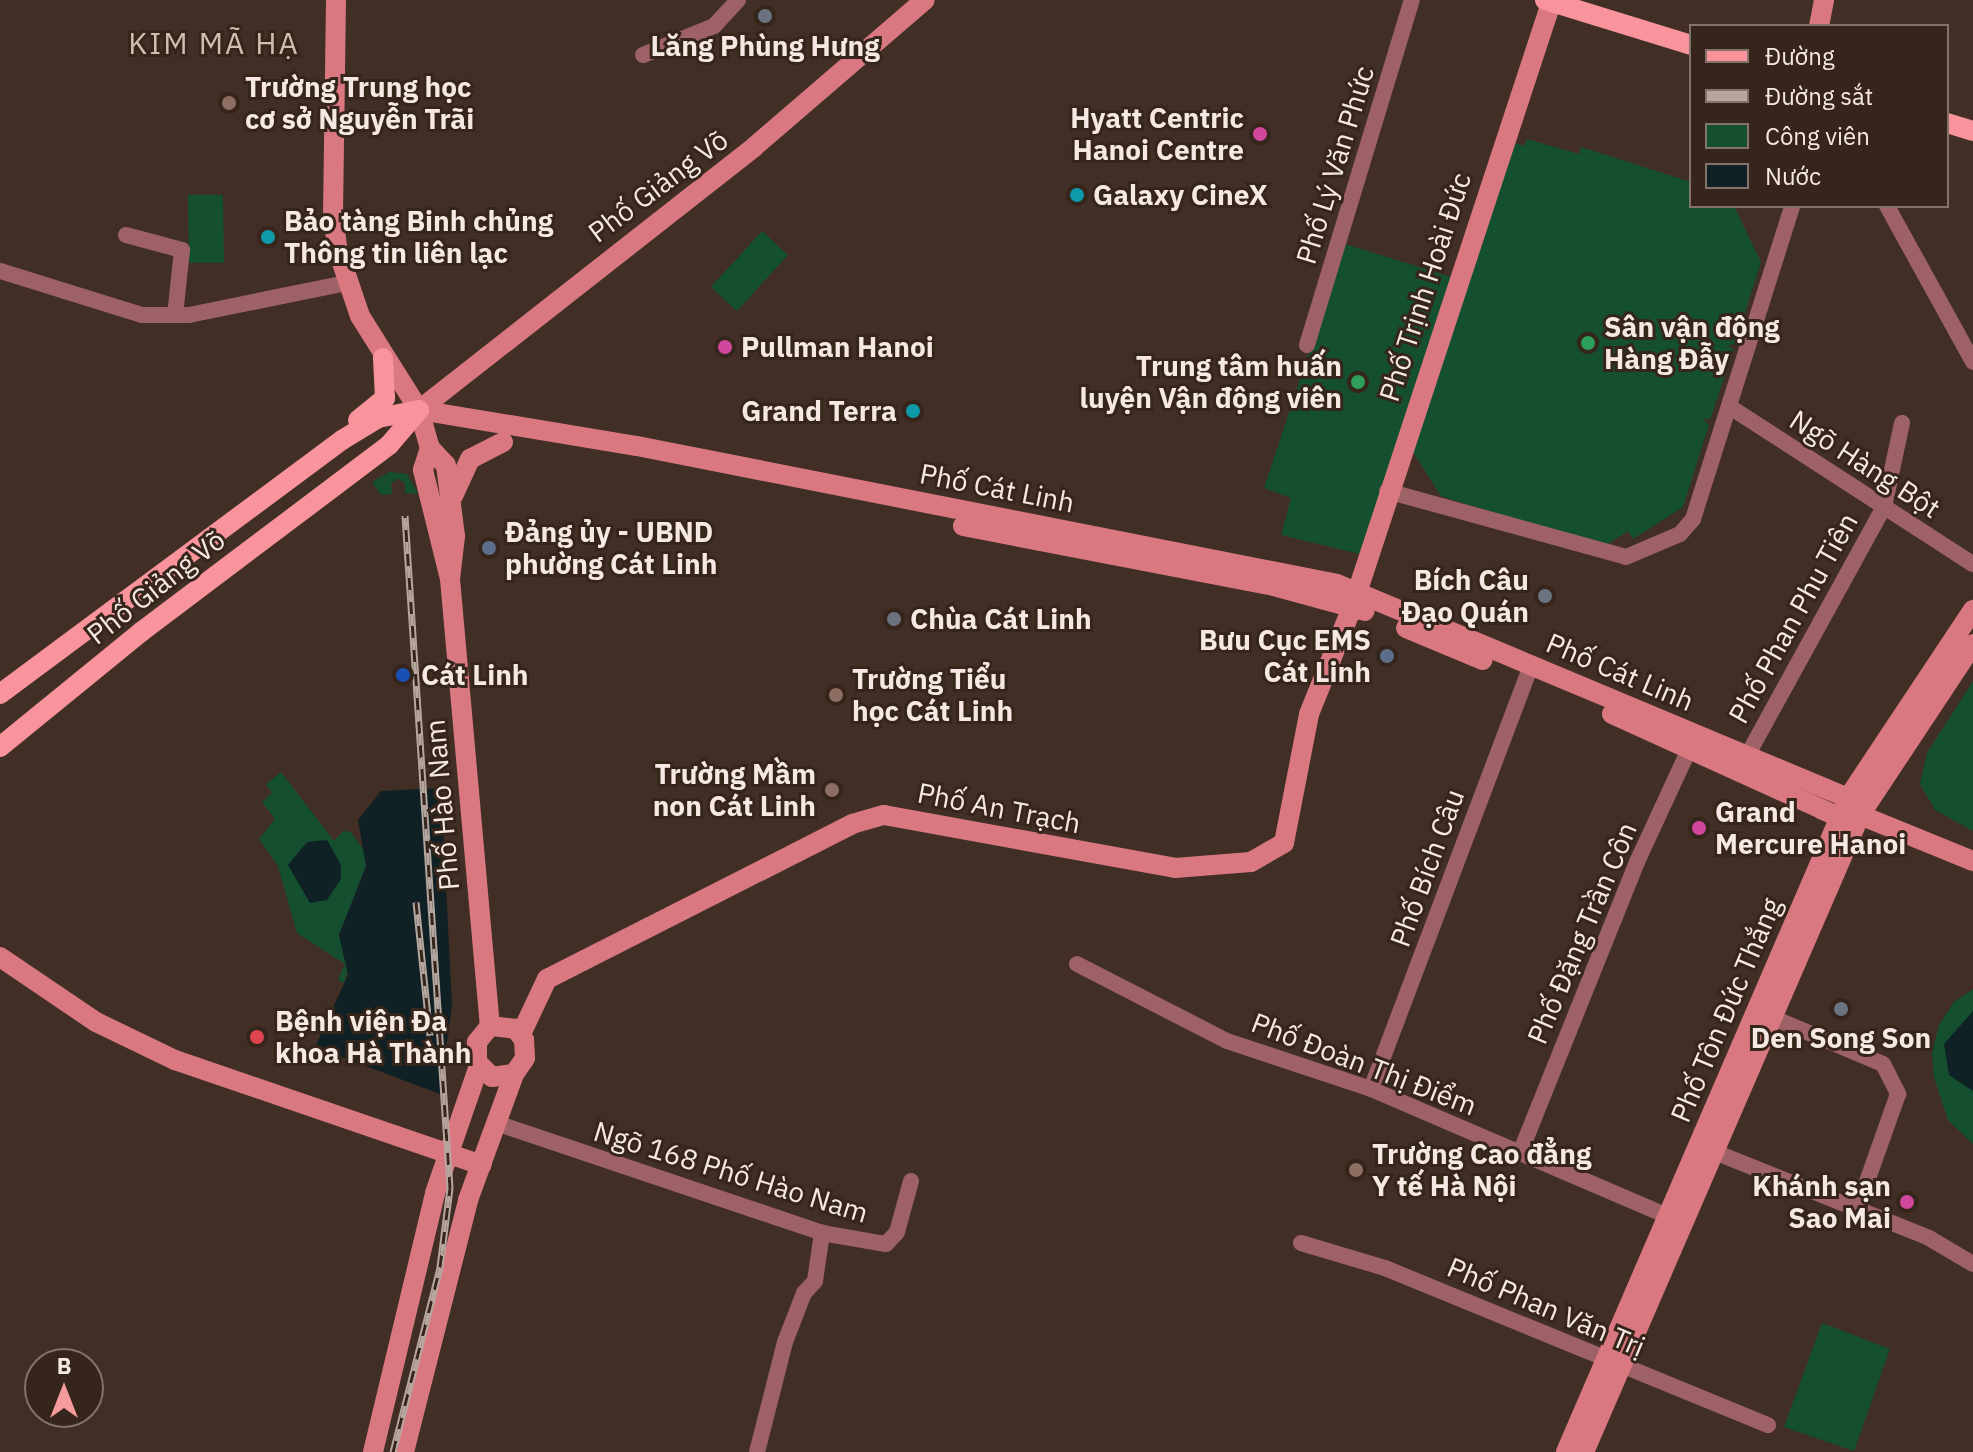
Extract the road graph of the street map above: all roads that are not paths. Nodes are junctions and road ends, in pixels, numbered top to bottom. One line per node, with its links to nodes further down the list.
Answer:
1 (336, 0): 16 (main road, Phố Hào Nam)
2 (738, 0): 9 (street)
3 (925, 0): 22 (main road, Phố Giảng Võ)
4 (1412, 0): 18 (street, Phố Lý Văn Phức)
5 (1824, 0): 7 (main road)
6 (1549, 1): 8 (main road); 28 (main road, Phố Trịnh Hoài Đức)
7 (1819, 24)
8 (1689, 44)
9 (643, 55)
10 (1949, 124): 11 (main road)
11 (1973, 131)
12 (1791, 208): 21 (street)
13 (1888, 208): 20 (street)
14 (126, 235): 17 (street)
15 (0, 271): 17 (street)
16 (346, 283): 17 (street); 19 (main road, Phố Hào Nam)
17 (175, 315)
18 (1307, 345)
19 (383, 358): 22 (main road, Phố Hào Nam); 24 (main road)
20 (1973, 362)
21 (1730, 407): 28 (street); 30 (street, Ngõ Hàng Bột)
22 (419, 410): 24 (main road, Phố Giảng Võ); 26 (main road, Phố Hào Nam); 27 (main road, Phố Giảng Võ); 33 (main road, Phố Cát Linh)
23 (1902, 423): 30 (street, Phố Phan Phu Tiên)
24 (342, 440): 34 (main road, Phố Giảng Võ)
25 (503, 442): 29 (main road)
26 (429, 444): 27 (main road); 29 (main road, Phố Hào Nam); 32 (main road, Phố Hào Nam)
27 (389, 445): 36 (main road, Phố Giảng Võ)
28 (1387, 491): 33 (main road, Phố Trịnh Hoài Đức)
29 (452, 499): 32 (main road, Phố Hào Nam)
30 (1884, 507): 31 (street, Ngõ Hàng Bột); 42 (street, Phố Phan Phu Tiên)
31 (1973, 564)
32 (450, 579): 48 (main road, Phố Hào Nam)
33 (1355, 598): 38 (main road, Phố Cát Linh); 49 (main road, Phố An Trạch)
34 (120, 606): 36 (main road); 39 (main road, Phố Giảng Võ)
35 (1973, 610): 43 (main road, Phố Tôn Đức Thắng)
36 (141, 632): 41 (main road, Phố Giảng Võ)
37 (1973, 644): 43 (main road, Phố Tôn Đức Thắng)
38 (1528, 671): 40 (main road, Phố Cát Linh); 53 (street, Phố Bích Câu)
39 (0, 694)
40 (1693, 741): 42 (main road, Phố Cát Linh); 43 (main road, Phố Cát Linh); 57 (street, Phố Đặng Trần Côn)
41 (0, 747)
42 (1747, 756): 43 (main road, Phố Cát Linh)
43 (1849, 810): 44 (main road); 47 (main road, Phố Tôn Đức Thắng); 50 (main road, Phố Tôn Đức Thắng)
44 (1973, 861)
45 (0, 957): 58 (main road)
46 (1077, 964): 53 (street, Phố Đoàn Thị Điểm)
47 (1771, 1017): 50 (main road, Phố Tôn Đức Thắng); 61 (street)
48 (490, 1026): 49 (main road); 51 (main road, Phố Hào Nam)
49 (521, 1034): 52 (main road)
50 (1742, 1064): 56 (main road, Phố Tôn Đức Thắng); 62 (main road, Phố Tôn Đức Thắng)
51 (479, 1066): 52 (main road); 54 (main road, Phố Hào Nam)
52 (514, 1074): 55 (main road)
53 (1371, 1089): 57 (street, Phố Đoàn Thị Điểm)
54 (464, 1114): 55 (main road); 58 (main road, Phố Hào Nam)
55 (496, 1123): 59 (main road); 63 (street, Ngõ 168 Phố Hào Nam)
56 (1712, 1151): 61 (street); 62 (main road, Phố Tôn Đức Thắng)
57 (1520, 1153): 62 (street, Phố Đoàn Thị Điểm)
58 (450, 1155): 59 (main road); 67 (main road, Phố Hào Nam)
59 (481, 1165): 68 (main road)
60 (911, 1181): 63 (street, Ngõ 168 Phố Hào Nam)
61 (1857, 1210): 65 (street)
62 (1675, 1219): 66 (main road, Phố Tôn Đức Thắng)
63 (822, 1233): 72 (street)
64 (1301, 1243): 66 (street, Phố Phan Văn Trị)
65 (1973, 1264)
66 (1612, 1364): 69 (street, Phố Phan Văn Trị); 73 (main road, Phố Tôn Đức Thắng); 74 (main road, Phố Tôn Đức Thắng)
67 (389, 1377): 68 (main road); 70 (main road, Phố Hào Nam)
68 (422, 1388): 71 (main road)
69 (1768, 1425)
70 (373, 1452)
71 (404, 1452)
72 (757, 1452)
73 (1566, 1452)
74 (1584, 1452)

